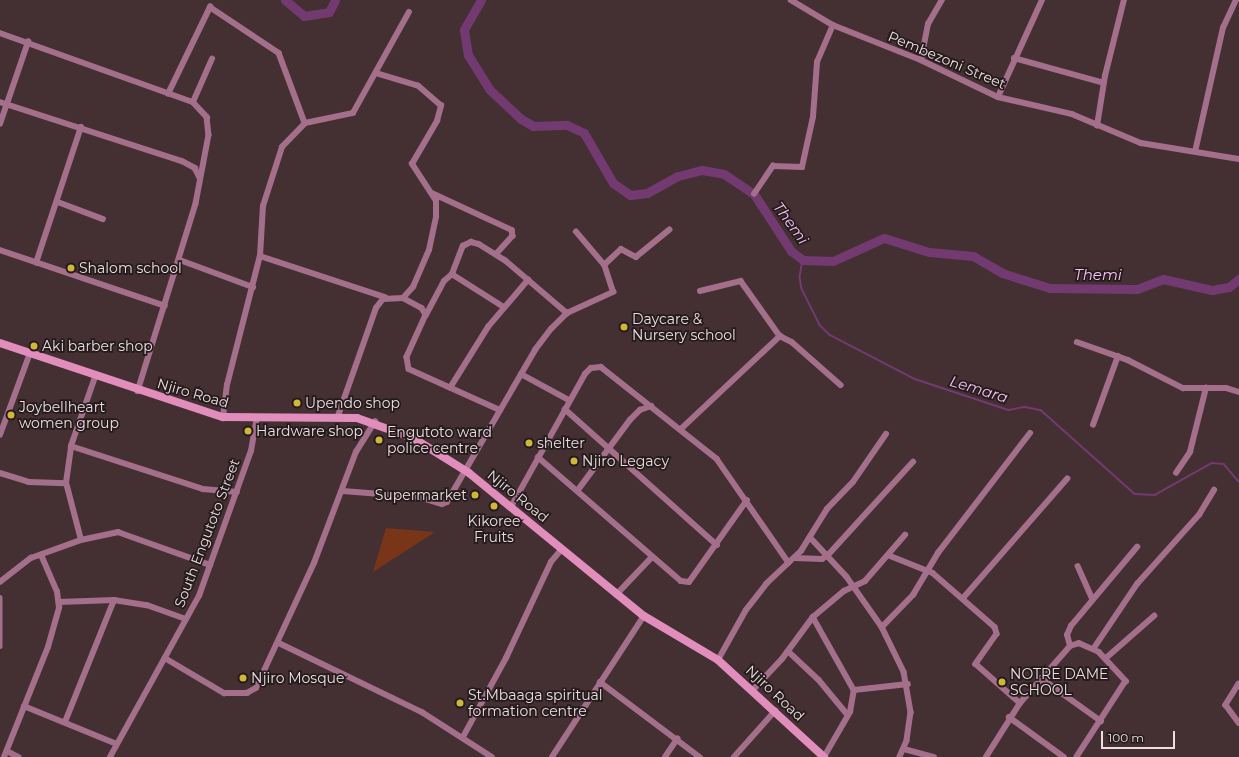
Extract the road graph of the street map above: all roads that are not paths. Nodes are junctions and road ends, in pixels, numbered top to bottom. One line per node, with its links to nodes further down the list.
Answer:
1 (791, 0): 7 (street, Pembezoni Street)
2 (942, 0): 12 (street)
3 (1042, 0): 10 (street)
4 (1124, 0): 14 (street)
5 (1236, 0): 24 (street)
6 (409, 12): 13 (street)
7 (833, 25): 12 (street, Pembezoni Street); 28 (street)
8 (0, 33): 9 (street)
9 (28, 42): 15 (street); 19 (street)
10 (1014, 58): 14 (street); 16 (street)
11 (212, 60): 18 (street)
12 (920, 60): 16 (street, Pembezoni Street)
13 (378, 74): 20 (street); 27 (street)
14 (1104, 83): 22 (street)
15 (168, 94): 18 (street); 20 (street)
16 (998, 97): 22 (street, Pembezoni Street)
17 (0, 102): 19 (street)
18 (193, 102): 26 (street)
19 (7, 104): 21 (street); 23 (street)
20 (305, 123): 35 (street)
21 (0, 124)
22 (1097, 126): 24 (street, Pembezoni Street)
23 (81, 127): 26 (street); 29 (street)
24 (1195, 152): 25 (street, Pembezoni Street)
25 (1239, 158)
26 (200, 180): 36 (street)
27 (432, 193): 34 (street); 44 (street)
28 (754, 194)
29 (58, 202): 30 (street); 37 (street)
30 (103, 219)
31 (669, 230): 38 (street)
32 (576, 232): 38 (street)
33 (0, 250): 37 (street)
34 (497, 254): 39 (street); 40 (street)
35 (260, 256): 41 (street); 43 (street)
36 (180, 260): 41 (street); 45 (street)
37 (36, 263): 45 (street)
38 (604, 265): 47 (street)
39 (452, 274): 46 (street); 48 (street)
40 (528, 280): 46 (street); 47 (street)
41 (253, 287): 66 (street)
42 (700, 291): 49 (street)
43 (385, 298): 44 (street); 65 (street)
44 (403, 298): 48 (street)
45 (165, 306): 59 (street)
46 (504, 307): 57 (street)
47 (567, 313): 54 (street)
48 (426, 315): 57 (street)
49 (780, 336): 56 (street); 71 (street)
50 (1077, 342): 53 (street)
51 (0, 343): 52 (street, Njiro Road)
52 (30, 353): 55 (street, Njiro Road); 68 (street)
53 (1118, 356): 58 (street); 70 (street)
54 (521, 374): 61 (street); 64 (street)
55 (95, 377): 59 (street, Njiro Road); 75 (street)
56 (840, 385)
57 (450, 388): 64 (street)
58 (1206, 388): 60 (street); 81 (street)
59 (138, 391): 66 (street, Njiro Road)
60 (1239, 392)
61 (569, 400): 62 (street); 63 (street)
62 (651, 406): 71 (street); 76 (street)
63 (565, 409): 76 (street); 77 (street)
64 (500, 410): 79 (street)
65 (338, 416): 67 (street, Njiro Road); 69 (street, Njiro Road)
66 (224, 417): 67 (street, Njiro Road)
67 (257, 418): 87 (street, South Engutoto Street)
68 (2, 420): 74 (street)
69 (374, 422): 79 (street, Njiro Road); 86 (street)
70 (1093, 424)
71 (680, 429): 88 (street)
72 (1030, 433): 104 (street)
73 (886, 434): 91 (street)
74 (0, 435)
75 (71, 446): 83 (street); 87 (street)
76 (607, 449): 84 (street); 93 (street)
77 (538, 457): 84 (street); 89 (street)
78 (913, 462): 97 (street)
79 (466, 471): 86 (street); 89 (street, Njiro Road)
80 (0, 473): 83 (street)
81 (1176, 473)
82 (1067, 479): 108 (street)
83 (66, 483): 92 (street)
84 (578, 490): 99 (street)
85 (1214, 490): 121 (street)
86 (343, 491): 118 (street)
87 (237, 492): 102 (street, South Engutoto Street)
88 (747, 500): 93 (street); 101 (street)
89 (511, 507): 95 (street, Njiro Road)
90 (905, 534): 98 (street)
91 (810, 537): 97 (street); 100 (street)
92 (81, 540): 96 (street); 102 (street)
93 (717, 545): 99 (street)
94 (1137, 547): 110 (street)
95 (562, 548): 107 (street, Njiro Road); 140 (street)
96 (41, 555): 105 (street); 112 (street)
97 (828, 555): 100 (street); 106 (street)
98 (888, 555): 104 (street); 106 (street)
99 (652, 557): 107 (street)
100 (795, 558): 101 (street)
101 (789, 563): 125 (street)
102 (210, 565): 116 (street, South Engutoto Street)
103 (1078, 566): 110 (street)
104 (928, 570): 108 (street); 117 (street)
105 (0, 582)
106 (854, 588): 115 (street); 117 (street)
107 (616, 595): 113 (street, Njiro Road)
108 (964, 597): 132 (street)
109 (0, 598): 119 (street)
110 (1093, 599): 120 (street)
111 (114, 600): 112 (street); 116 (street); 138 (street)
112 (59, 602): 133 (street)
113 (644, 616): 125 (street, Njiro Road); 127 (street)
114 (1154, 616): 124 (street)
115 (813, 617): 122 (street); 131 (street)
116 (186, 620): 123 (street, South Engutoto Street)
117 (882, 628): 128 (street)
118 (279, 643): 123 (street); 140 (street)
119 (0, 646)
120 (1070, 646): 121 (street); 126 (street)
121 (1094, 648): 124 (street)
122 (788, 651): 130 (street); 135 (street)
123 (165, 658): 142 (street, South Engutoto Street)
124 (1106, 658): 137 (street)
125 (718, 660): 130 (street, Njiro Road)
126 (1041, 678): 132 (street); 137 (street)
127 (600, 682): 141 (street); 149 (street)
128 (908, 684): 131 (street); 143 (street)
129 (1239, 684): 139 (street)
130 (753, 690): 134 (street, Njiro Road)
131 (854, 690): 135 (street)
132 (1020, 703): 136 (street)
133 (24, 706): 138 (street); 144 (street)
134 (775, 711): 152 (street); 153 (street, Njiro Road)
135 (848, 715): 153 (street)
136 (1009, 717): 156 (street); 157 (street)
137 (1101, 721): 158 (street)
138 (65, 722): 142 (street)
139 (1239, 723)
140 (462, 737): 148 (street)
141 (677, 739): 150 (street); 151 (street)
142 (117, 744): 147 (street, South Engutoto Street)
143 (904, 749): 154 (street); 155 (street)
144 (6, 751): 145 (street); 146 (street)
145 (4, 757)
146 (19, 757)
147 (110, 757)
148 (492, 757)
149 (552, 757)
150 (666, 757)
151 (700, 757)
152 (734, 757)
153 (824, 757)
154 (900, 757)
155 (934, 757)
156 (986, 757)
157 (1064, 757)
158 (1077, 757)

